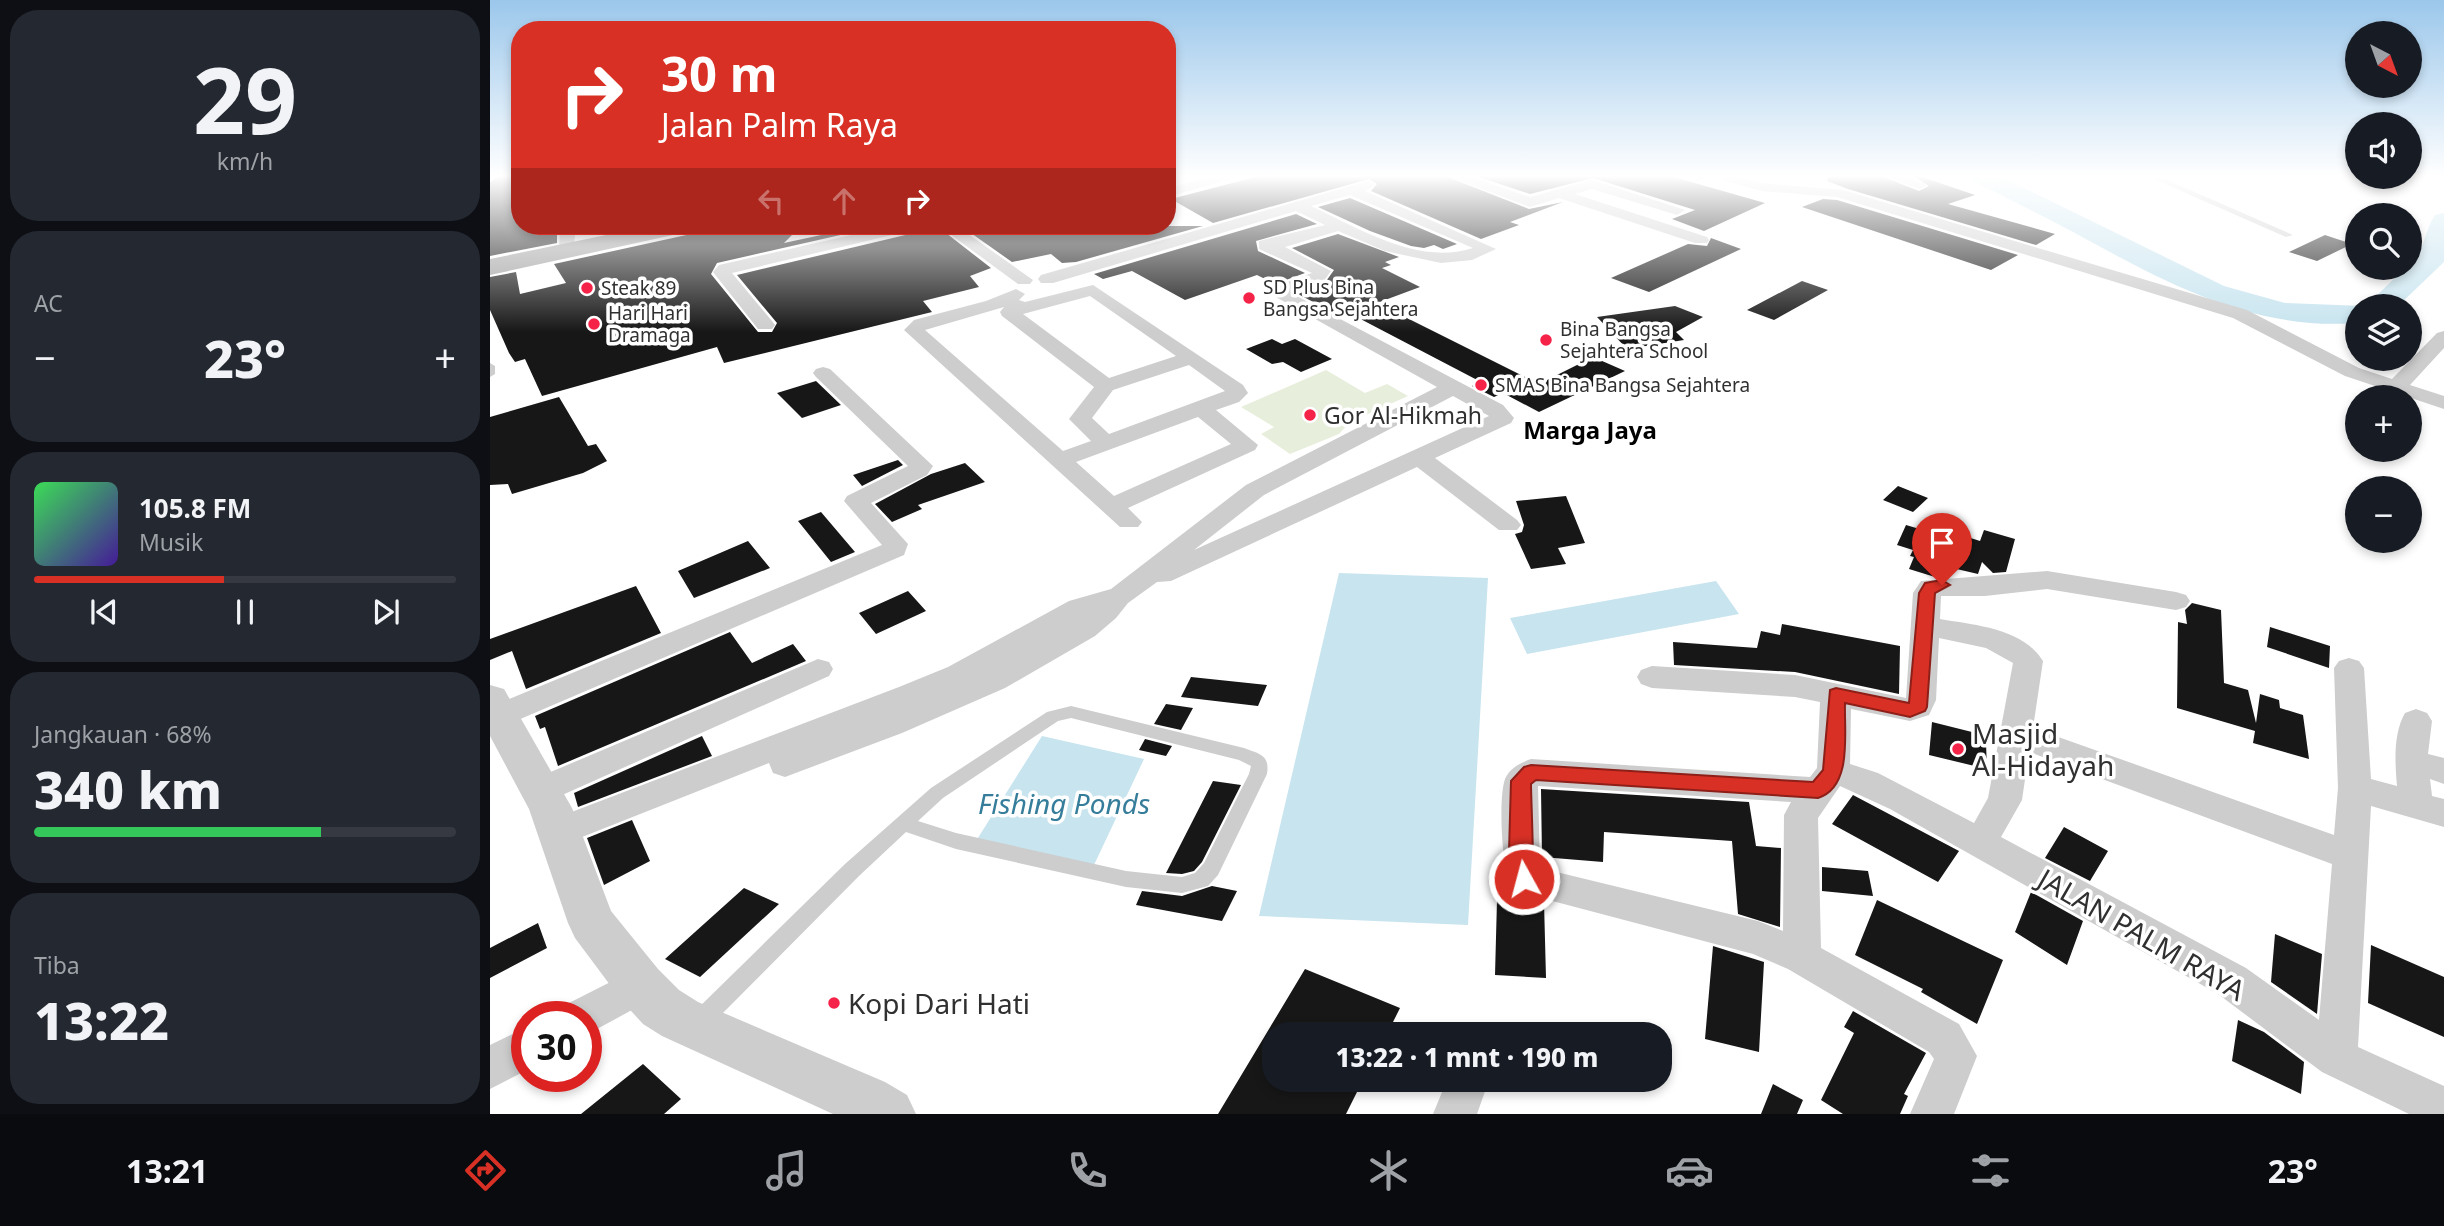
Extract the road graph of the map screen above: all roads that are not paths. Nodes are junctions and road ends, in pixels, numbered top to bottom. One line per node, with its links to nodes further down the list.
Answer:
1 (1222, 228): 17 (street)
2 (1233, 228): 15 (street)
3 (1331, 228): 15 (street)
4 (1348, 228): 5 (street)
5 (1439, 228)
6 (1664, 228): 14 (street)
7 (1954, 228): 25 (street)
8 (2271, 228): 12 (lane)
9 (596, 235): 13 (highway)
10 (872, 235): 19 (street)
11 (957, 235): 18 (street)
12 (2289, 236)
13 (568, 238): 16 (highway)
14 (1701, 240)
15 (1270, 246): 27 (street)
16 (490, 267)
17 (1047, 279): 18 (street)
18 (1020, 295): 21 (street); 26 (street); 33 (street)
19 (765, 325)
20 (2444, 337): 25 (street)
21 (1191, 358): 26 (street); 30 (street)
22 (490, 366): 24 (lane)
23 (822, 373): 44 (street)
24 (490, 374)
25 (2400, 382): 28 (street); 29 (street)
26 (1106, 386): 31 (street)
27 (1454, 387): 32 (street); 37 (street)
28 (2444, 390)
29 (2444, 402)
30 (1199, 408): 31 (street); 34 (street)
31 (1106, 443): 33 (street)
32 (1419, 457): 36 (street); 37 (street)
33 (1060, 460): 34 (street)
34 (1111, 506): 35 (street)
35 (1129, 522)
36 (1508, 525)
37 (1128, 591): 52 (street)
38 (2176, 601): 39 (street)
39 (1925, 626): 43 (street); 46 (street)
40 (2349, 668): 50 (street)
41 (818, 669): 52 (street)
42 (1652, 677): 43 (street)
43 (1836, 695): 49 (street)
44 (495, 707): 52 (street)
45 (2416, 720): 47 (street)
46 (2015, 734): 54 (street); 55 (street)
47 (2411, 761): 48 (street); 51 (street)
48 (2444, 771)
49 (1826, 781): 54 (street, JALAN PALM RAYA); 56 (street); 56 (street, JALAN PALM RAYA)
50 (2356, 788): 51 (street); 55 (street)
51 (2430, 809)
52 (555, 822): 57 (street)
53 (903, 824): 53 (lane); 59 (lane)
54 (1980, 843): 61 (street, JALAN PALM RAYA)
55 (2351, 856): 61 (street)
56 (1802, 957): 67 (street, JALAN PALM RAYA)
57 (640, 985): 58 (street); 59 (street)
58 (602, 1006)
59 (694, 1027): 65 (street)
60 (511, 1057): 62 (street)
61 (2337, 1058): 64 (street, JALAN PALM RAYA)
62 (490, 1068)
63 (1463, 1092): 66 (street)
64 (2444, 1108)
65 (888, 1114)
66 (1455, 1114)
67 (1932, 1114)

